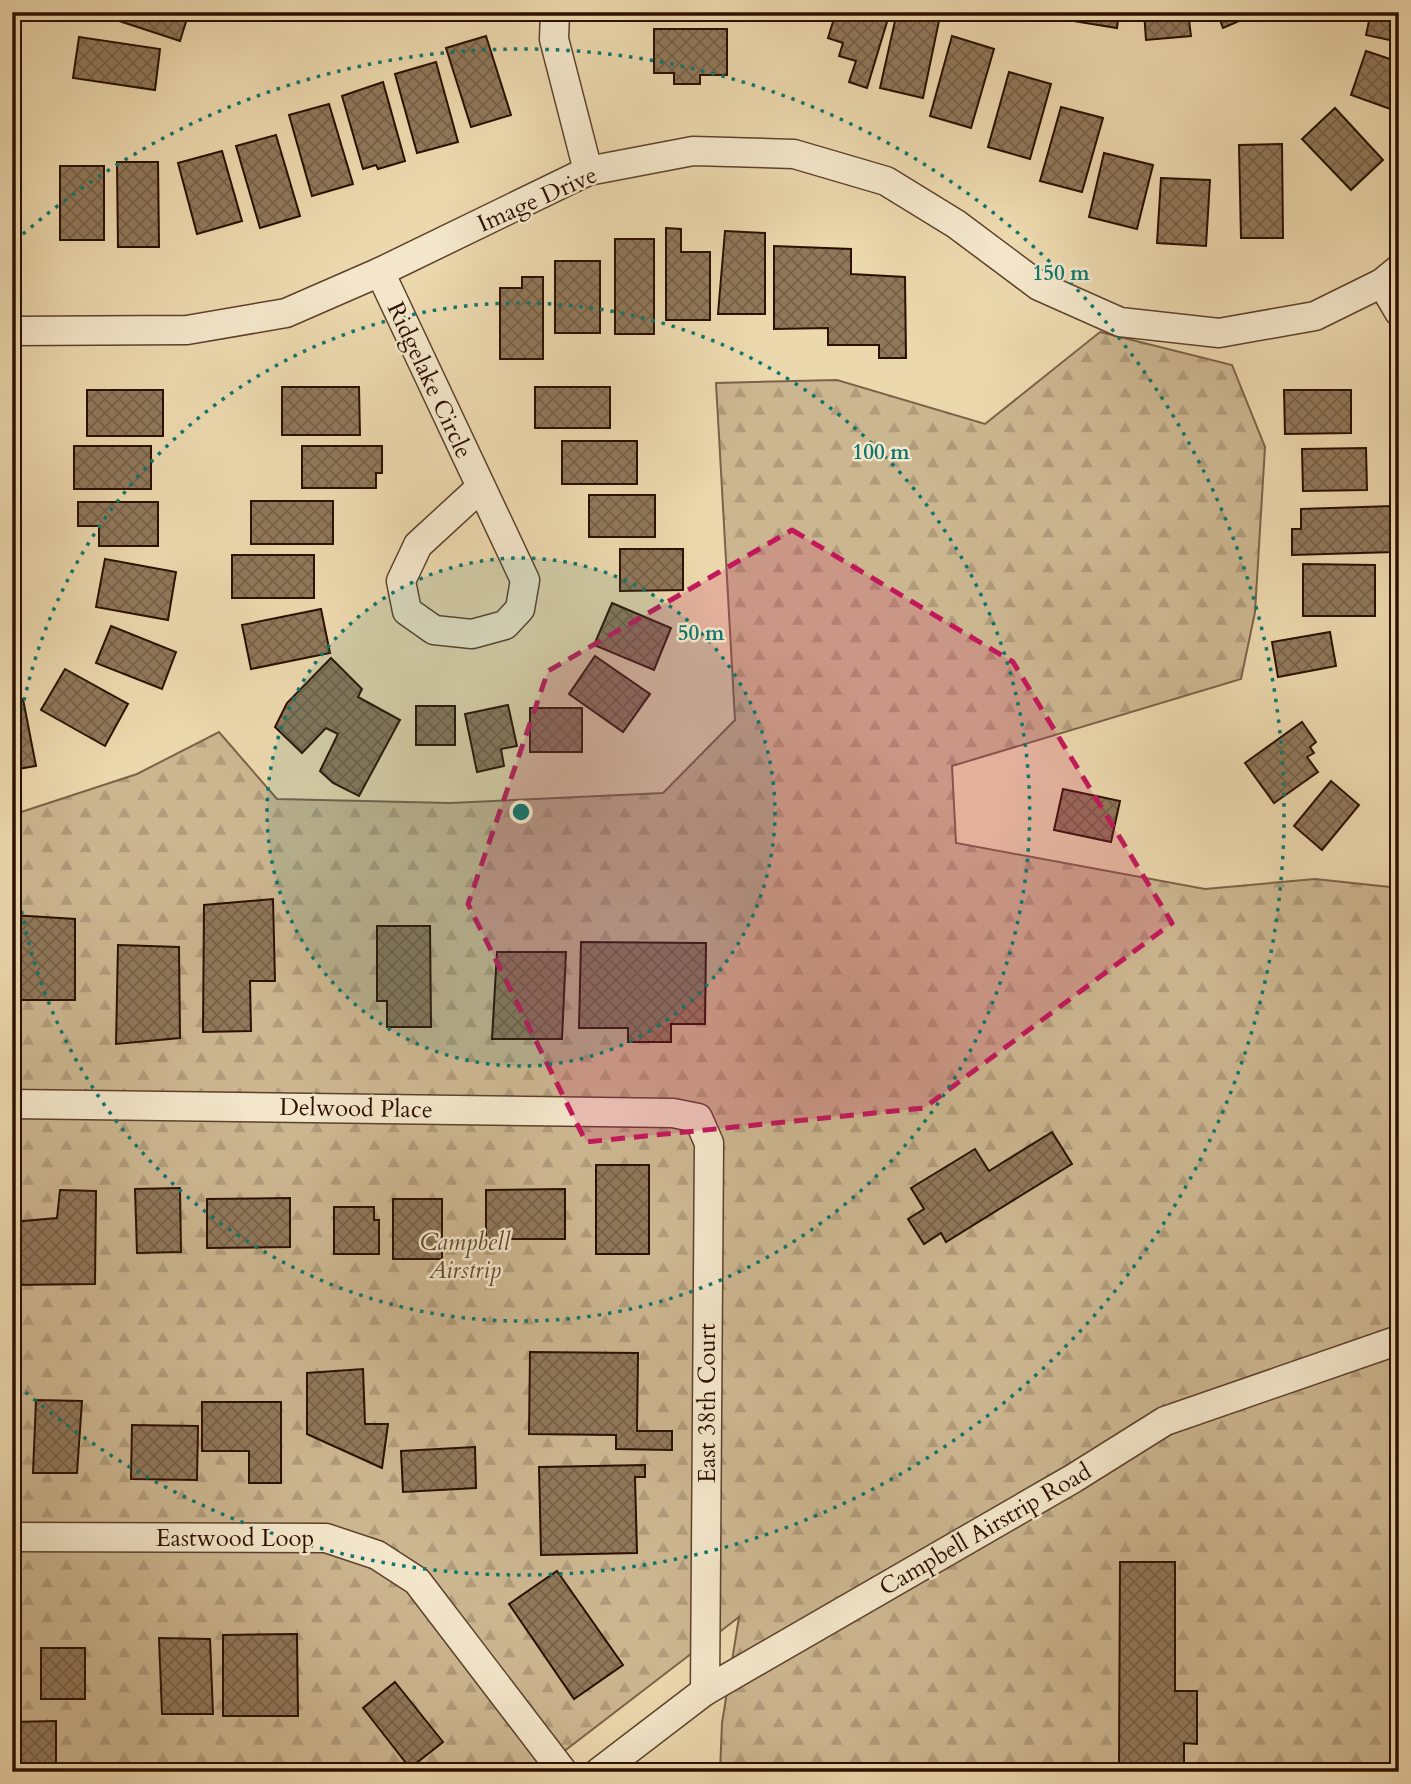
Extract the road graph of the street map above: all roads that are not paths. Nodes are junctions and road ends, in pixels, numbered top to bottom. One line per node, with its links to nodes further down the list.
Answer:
1 (555, 12): 2 (street)
2 (588, 171): 3 (street, Image Drive); 4 (street, Image Drive)
3 (380, 272): 6 (street, Image Drive); 7 (street, Ridgelake Circle)
4 (1390, 276): 5 (street)
5 (1399, 312)
6 (12, 331)
7 (480, 488): 7 (street, Ridgelake Circle)
8 (12, 1104): 9 (street, Delwood Place)
9 (698, 1118): 12 (street, East 38th Court)
10 (1399, 1339): 12 (street, Campbell Airstrip Road)
11 (12, 1537): 13 (street, Eastwood Loop)
12 (705, 1691): 14 (street, Campbell Airstrip Road)
13 (562, 1772)
14 (599, 1772)

